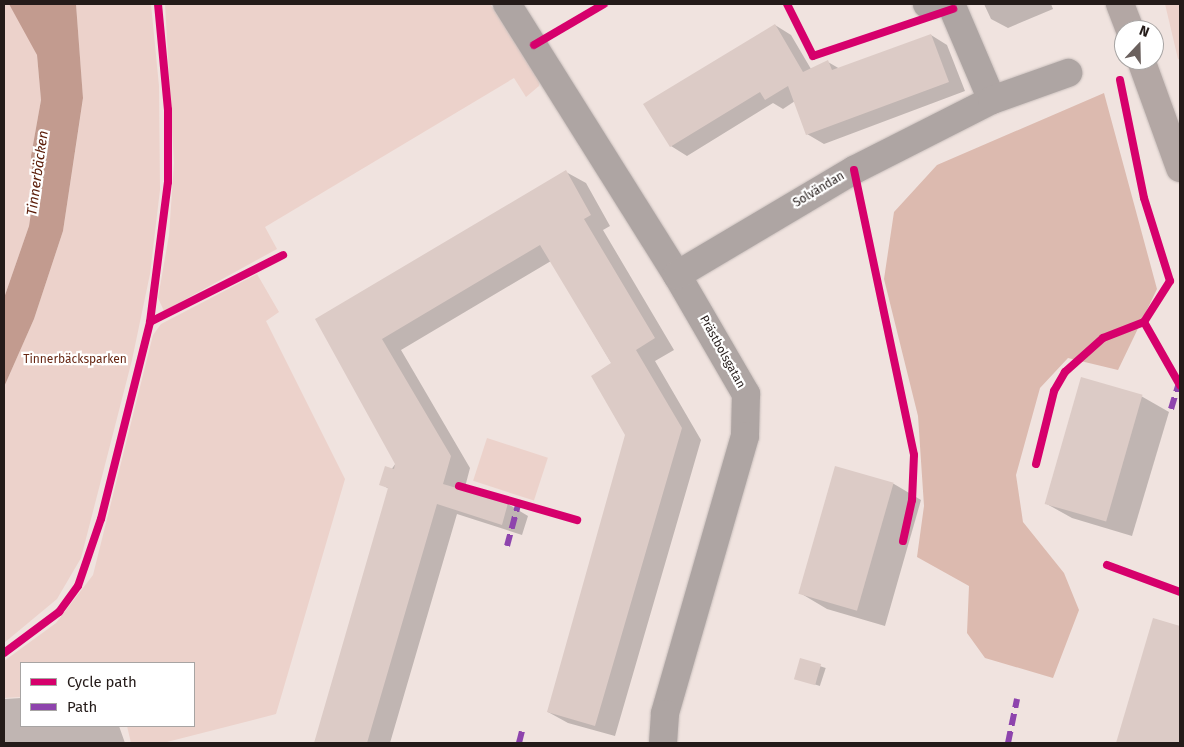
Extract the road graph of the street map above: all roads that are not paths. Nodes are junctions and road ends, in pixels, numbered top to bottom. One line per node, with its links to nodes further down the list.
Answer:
1 (507, 4): 12 (street, Prästbolsgatan)
2 (927, 4): 3 (street)
3 (934, 4)
4 (951, 4): 9 (street)
5 (1120, 4): 6 (main road)
6 (1126, 20)
7 (1145, 70): 10 (main road)
8 (1068, 73): 9 (street, Solvändan)
9 (992, 100): 12 (street, Solvändan)
10 (1175, 136): 11 (main road)
11 (1180, 168)
12 (677, 275): 13 (street, Prästbolsgatan)
13 (663, 743)

